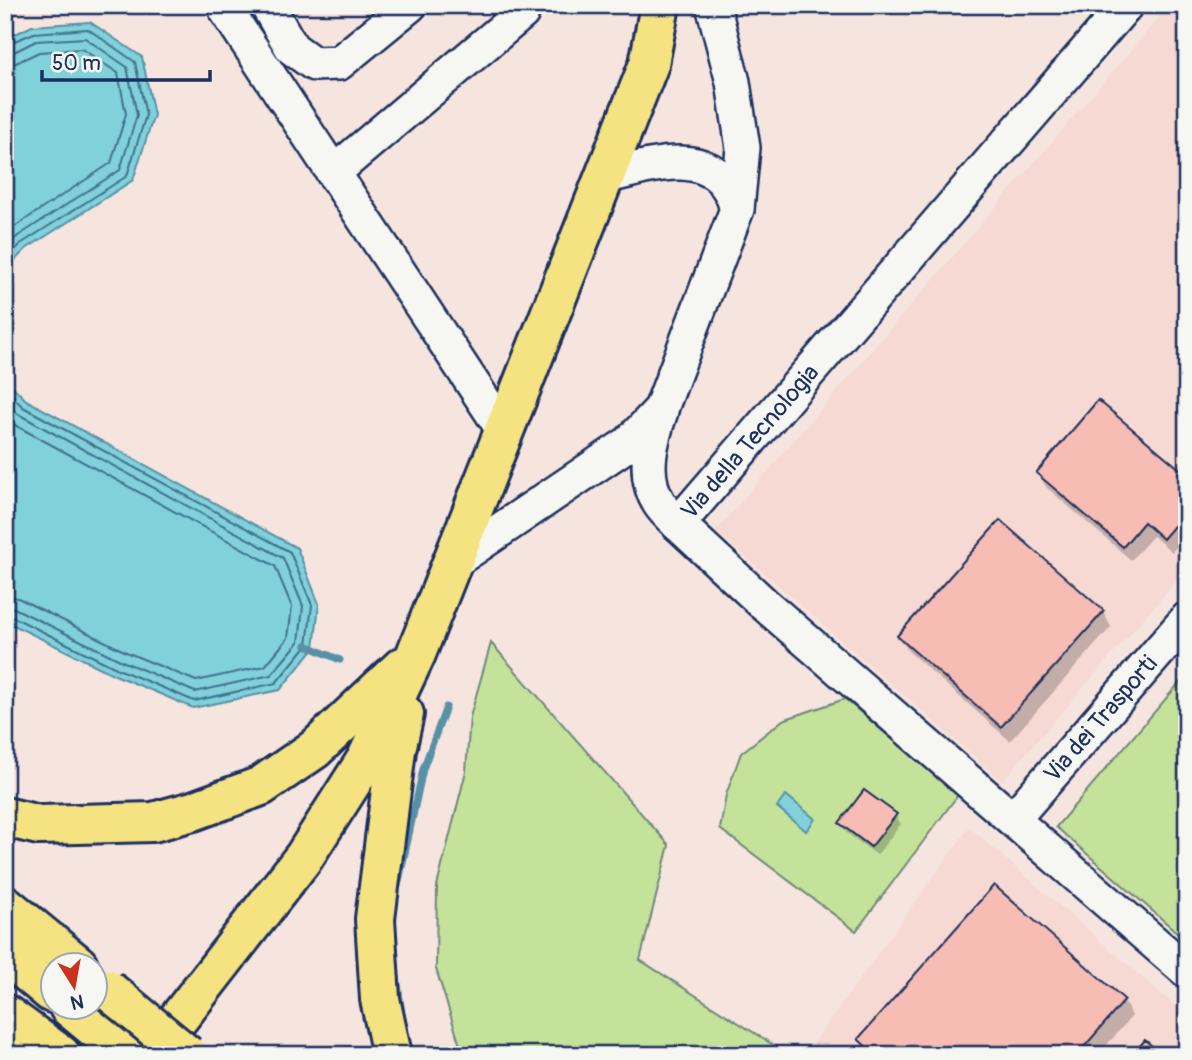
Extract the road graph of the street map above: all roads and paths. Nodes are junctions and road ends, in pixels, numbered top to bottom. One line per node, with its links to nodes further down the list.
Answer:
1 (225, 5): 8 (street)
2 (267, 5): 3 (street)
3 (410, 5)
4 (660, 5): 9 (highway)
5 (713, 5): 10 (street)
6 (1126, 5): 13 (street, Via della Tecnologia)
7 (522, 13): 8 (street)
8 (333, 173): 12 (street)
9 (604, 177): 10 (street); 12 (highway)
10 (737, 209): 11 (street)
11 (661, 409): 13 (street); 14 (street)
12 (504, 431): 14 (highway)
13 (678, 524): 18 (street, Via della Tecnologia)
14 (453, 562): 16 (highway)
15 (1187, 619): 18 (street, Via dei Trasporti)
16 (416, 654): 17 (highway); 29 (highway); 31 (highway)
17 (5, 817)
18 (1013, 819): 22 (street, Via della Tecnologia)
19 (5, 905): 20 (highway)
20 (61, 951)
21 (5, 954): 23 (highway)
22 (1187, 971)
23 (38, 981)
24 (108, 990): 30 (highway, bridge)
25 (5, 1014): 27 (highway)
26 (87, 1021): 28 (highway)
27 (57, 1052)
28 (127, 1055)
29 (150, 1055)
30 (187, 1055)
31 (392, 1055)

